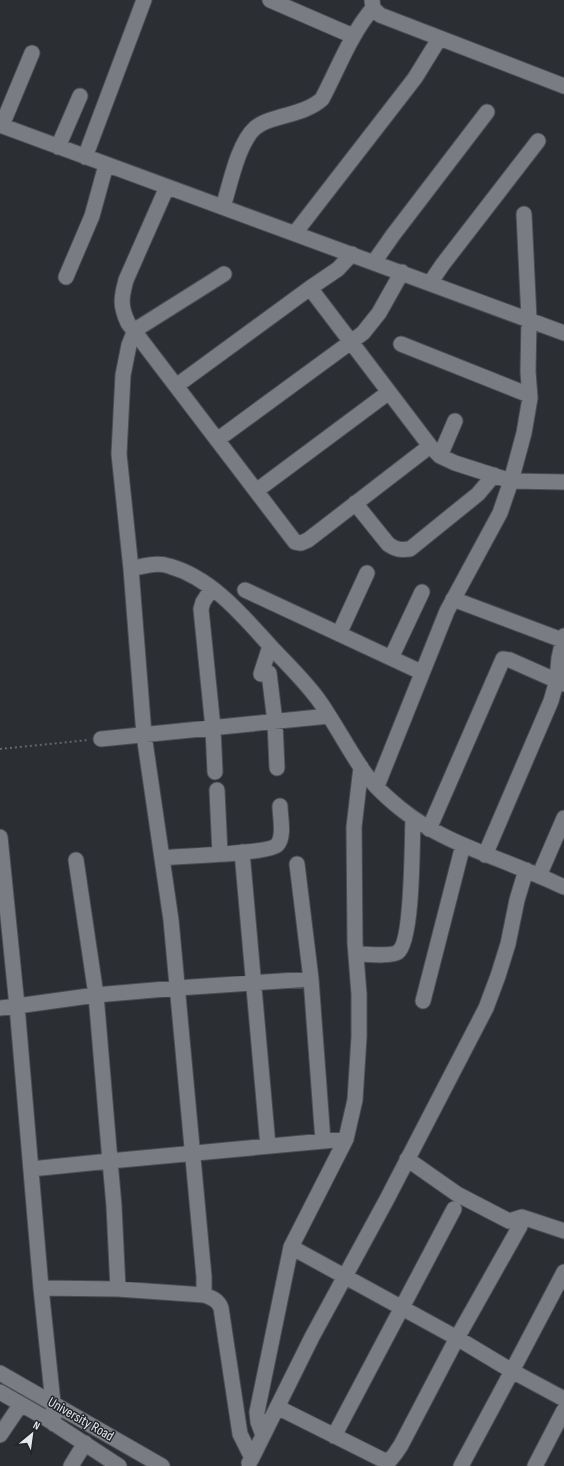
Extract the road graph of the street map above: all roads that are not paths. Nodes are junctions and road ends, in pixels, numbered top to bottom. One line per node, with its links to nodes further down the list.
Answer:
1 (144, 0): 13 (street)
2 (270, 0): 4 (street)
3 (372, 4): 4 (street); 5 (street)
4 (353, 36): 16 (street)
5 (439, 39): 7 (street); 18 (street)
6 (32, 53): 10 (street)
7 (564, 86)
8 (80, 96): 12 (street)
9 (487, 112): 20 (street)
10 (1, 125): 12 (street)
11 (538, 141): 24 (street)
12 (58, 147): 13 (street)
13 (86, 157): 14 (street)
14 (106, 165): 15 (street); 23 (street)
15 (167, 187): 16 (street); 27 (street)
16 (222, 207): 18 (street)
17 (524, 214): 26 (street)
18 (295, 233): 19 (street)
19 (352, 254): 20 (street); 25 (street)
20 (374, 262): 21 (street)
21 (402, 272): 24 (street); 29 (street)
22 (224, 274): 27 (street)
23 (66, 277)
24 (430, 283): 26 (street)
25 (310, 288): 29 (street); 31 (street)
26 (529, 319): 28 (street); 33 (street)
27 (135, 332): 31 (street); 42 (street)
28 (564, 333)
29 (351, 343): 32 (street); 35 (street)
30 (401, 344): 33 (street)
31 (176, 386): 35 (street)
32 (389, 392): 36 (street); 40 (street)
33 (530, 395): 38 (street)
34 (455, 421): 36 (street)
35 (217, 440): 40 (street)
36 (435, 451): 37 (street); 41 (street)
37 (494, 475): 38 (street); 41 (street)
38 (511, 481): 39 (street); 47 (street)
39 (564, 482)
40 (256, 491): 41 (street)
41 (356, 503)
42 (131, 569): 44 (street); 57 (street)
43 (367, 573): 48 (street)
44 (212, 588): 50 (street); 56 (street)
45 (245, 590): 48 (street)
46 (422, 592): 51 (street)
47 (453, 599): 49 (street); 52 (street)
48 (339, 634): 51 (street)
49 (563, 638): 53 (street)
50 (270, 646): 54 (street); 55 (street)
51 (391, 658): 52 (street)
52 (422, 672): 62 (street)
53 (560, 682): 67 (street); 72 (street)
54 (328, 716): 55 (street); 59 (street)
55 (275, 722): 56 (street); 60 (street)
56 (213, 728): 57 (street); 61 (street)
57 (144, 735): 58 (street); 73 (street)
58 (101, 739)
59 (361, 767): 62 (street); 78 (street)
60 (277, 768)
61 (216, 772)
62 (377, 786): 65 (street)
63 (217, 790): 71 (street)
64 (280, 806): 70 (street)
65 (413, 818): 67 (street); 78 (street)
66 (564, 818): 76 (street)
67 (429, 829): 69 (street)
68 (0, 837): 84 (street)
69 (463, 845): 72 (street); 83 (street)
70 (242, 852): 71 (street); 80 (street)
71 (220, 854): 73 (street)
72 (485, 855): 76 (street)
73 (162, 858): 81 (street)
74 (76, 860): 82 (street)
75 (297, 864): 79 (street)
76 (532, 873): 77 (street); 90 (street)
77 (564, 887)
78 (356, 954): 86 (street)
79 (311, 979): 80 (street); 87 (street)
80 (255, 983): 81 (street); 88 (street)
81 (177, 988): 82 (street); 89 (street)
82 (96, 995): 84 (street); 91 (street)
83 (424, 1001)
84 (17, 1006): 85 (street); 92 (street)
85 (0, 1008)
86 (346, 1138): 87 (street); 96 (street)
87 (323, 1141): 88 (street)
88 (268, 1146): 89 (street)
89 (192, 1152): 91 (street); 101 (street)
90 (407, 1159): 95 (street); 98 (street)
91 (110, 1161): 92 (street); 100 (street)
92 (31, 1169): 99 (street)
93 (454, 1209): 102 (street)
94 (520, 1226): 103 (street)
95 (564, 1231)
96 (291, 1247): 98 (street); 114 (street)
97 (564, 1272): 104 (street)
98 (345, 1278): 102 (street); 110 (street)
99 (41, 1288): 100 (street); 108 (street)
100 (118, 1288): 101 (street)
101 (204, 1295): 117 (street)
102 (402, 1308): 103 (street); 115 (street)
103 (457, 1338): 104 (street); 115 (street)
104 (512, 1372): 107 (street); 121 (street)
105 (0, 1373): 108 (street, University Road)
106 (0, 1392): 109 (street, University Road)
107 (564, 1399)
108 (53, 1403): 112 (street); 120 (street, University Road)
109 (21, 1404): 112 (street, University Road); 113 (street)
110 (276, 1407): 114 (street); 115 (street)
111 (564, 1410): 122 (street)
112 (54, 1424): 116 (street, University Road)
113 (0, 1435)
114 (263, 1435): 117 (street)
115 (334, 1436)
116 (85, 1443): 118 (street); 119 (street, University Road)
117 (250, 1462)
118 (71, 1466)
119 (118, 1466)
120 (162, 1466)
121 (461, 1466)
122 (534, 1466)

